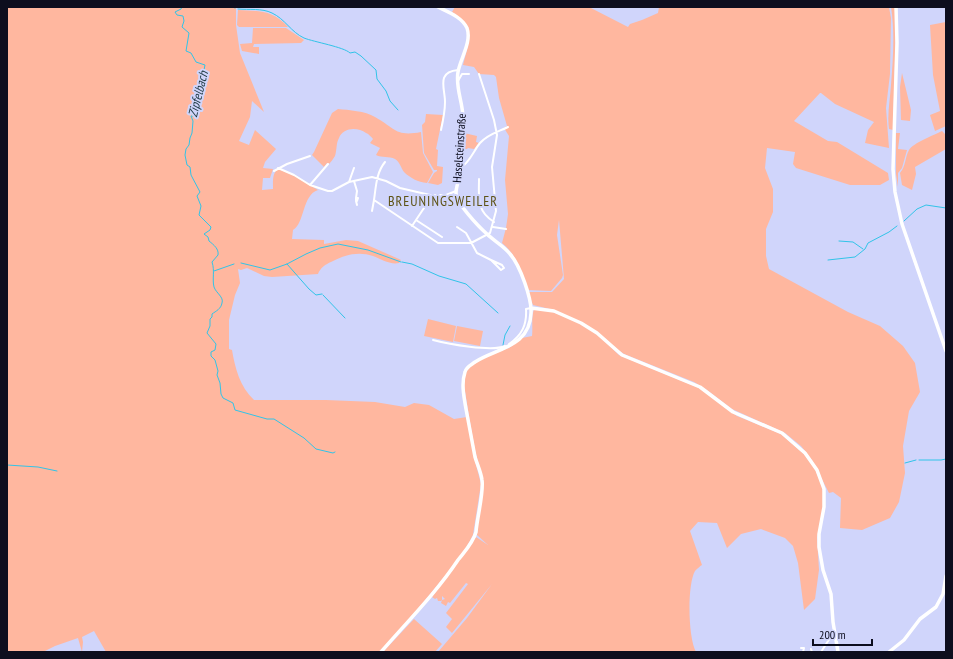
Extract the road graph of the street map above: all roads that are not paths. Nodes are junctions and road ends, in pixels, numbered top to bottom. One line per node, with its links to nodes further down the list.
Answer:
1 (438, 7): 3 (street, Haselsteinstraße)
2 (896, 7): 39 (street)
3 (458, 70): 6 (street, Haselsteinstraße); 8 (street)
4 (469, 74): 6 (street)
5 (479, 74): 9 (street)
6 (457, 82): 15 (street, Haselsteinstraße)
7 (508, 127): 9 (street)
8 (441, 130)
9 (496, 131): 15 (street); 28 (street)
10 (310, 156): 13 (street)
11 (384, 162): 17 (street)
12 (328, 164): 21 (street)
13 (278, 168): 16 (street); 21 (street)
14 (354, 168): 20 (street)
15 (459, 168): 22 (street, Haselsteinstraße)
16 (274, 171)
17 (377, 178): 19 (street); 23 (street); 24 (street)
18 (479, 179): 28 (street)
19 (354, 180): 20 (street); 25 (street)
20 (349, 182): 21 (street)
21 (310, 185)
22 (456, 191): 23 (street); 33 (street)
23 (430, 196): 27 (street)
24 (374, 200): 26 (street); 29 (street)
25 (357, 205)
26 (372, 211)
27 (416, 220): 29 (street); 34 (street)
28 (494, 222): 31 (street)
29 (412, 226): 35 (street)
30 (457, 226): 35 (street)
31 (493, 227): 32 (street); 33 (street)
32 (506, 229)
33 (488, 235): 35 (street); 37 (street)
34 (442, 237)
35 (472, 243): 36 (street)
36 (491, 260): 36 (street)
37 (531, 308): 38 (street); 41 (street); 43 (street)
38 (433, 340)
39 (946, 351)
40 (946, 576): 47 (street)
41 (835, 634): 45 (street); 46 (street)
42 (801, 648): 44 (street)
43 (381, 652)
44 (803, 652)
45 (821, 652)
46 (838, 652)
47 (889, 652)

